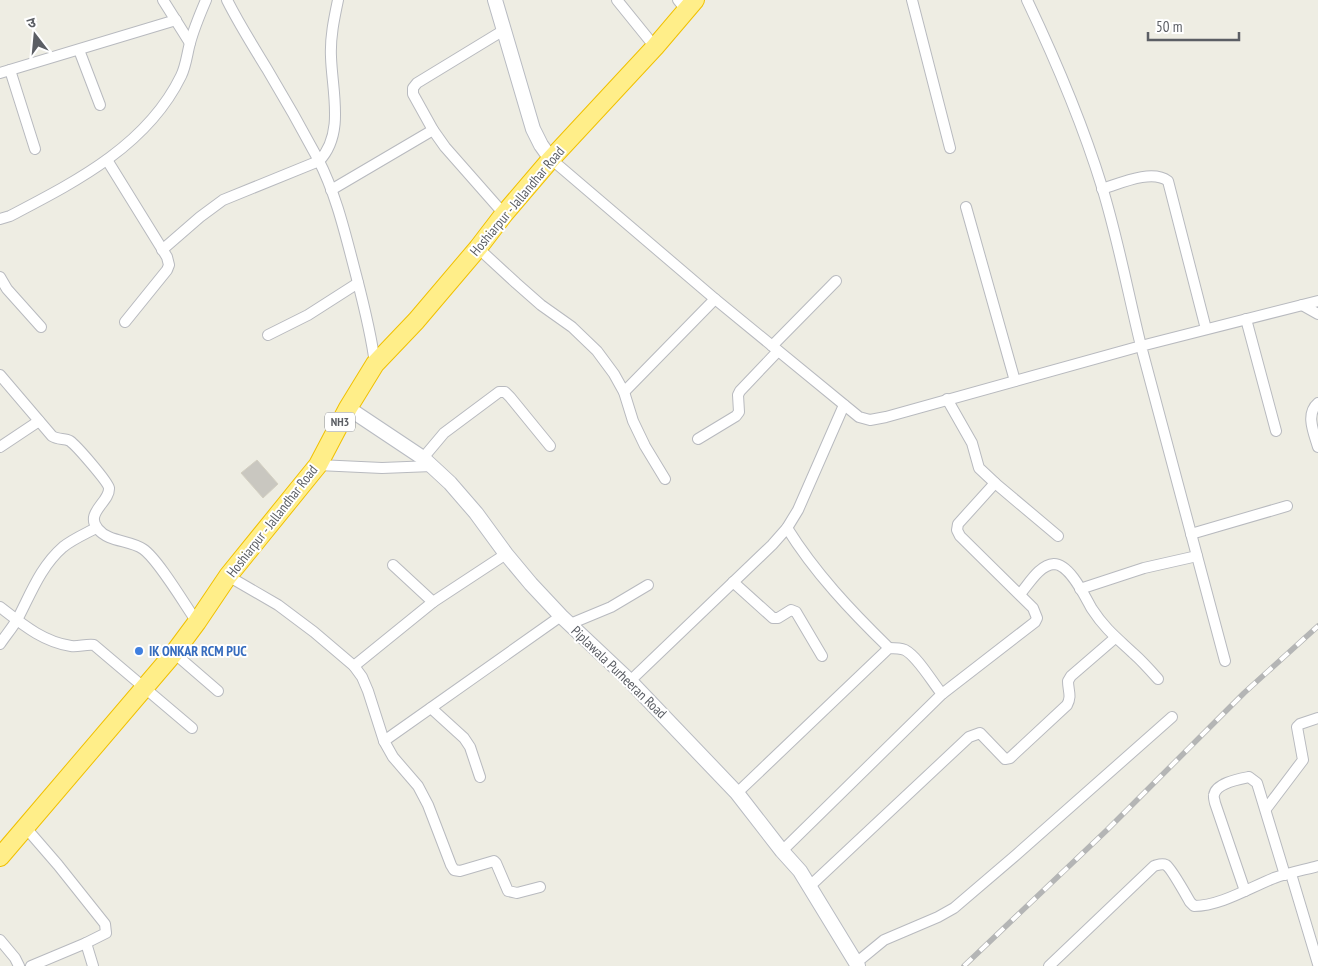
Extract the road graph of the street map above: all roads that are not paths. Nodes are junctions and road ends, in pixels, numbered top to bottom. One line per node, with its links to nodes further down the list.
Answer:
1 (163, 0): 10 (street)
2 (206, 0): 12 (street)
3 (228, 0): 22 (street)
4 (338, 0): 22 (street)
5 (495, 0): 11 (street)
6 (617, 0): 13 (street)
7 (912, 0): 18 (street)
8 (1027, 0): 23 (street)
9 (686, 3): 13 (highway, Hoshiarpur - Jallandhar Road / NH3)
10 (176, 20): 12 (street); 14 (street)
11 (504, 30): 17 (street); 20 (street)
12 (190, 43): 21 (street)
13 (655, 47): 20 (highway, Hoshiarpur - Jallandhar Road / NH3)
14 (79, 50): 15 (street); 16 (street)
15 (5, 71): 19 (street)
16 (100, 105)
17 (433, 130): 24 (street); 26 (street)
18 (950, 148)
19 (36, 149)
20 (551, 159): 26 (highway, Hoshiarpur - Jallandhar Road / NH3); 33 (street)
21 (107, 160): 27 (street); 29 (street)
22 (319, 161): 24 (street); 29 (street)
23 (1102, 188): 40 (street); 42 (street)
24 (331, 190): 32 (street)
25 (966, 207): 46 (street)
26 (504, 214): 28 (highway, Hoshiarpur - Jallandhar Road / NH3)
27 (0, 219)
28 (478, 248): 44 (highway, Hoshiarpur - Jallandhar Road / NH3); 47 (street)
29 (162, 250): 38 (street)
30 (0, 278): 39 (street)
31 (836, 281): 43 (street)
32 (358, 283): 41 (street); 44 (street)
33 (715, 299): 43 (street); 47 (street)
34 (1318, 301): 35 (street)
35 (1302, 305): 36 (street); 37 (street)
36 (1318, 314)
37 (1246, 319): 40 (street); 53 (street)
38 (125, 322)
39 (40, 326)
40 (1206, 329): 42 (street)
41 (268, 335)
42 (1141, 346): 46 (street); 65 (street)
43 (775, 349): 50 (street); 54 (street)
44 (375, 364): 51 (highway, Hoshiarpur - Jallandhar Road / NH3)
45 (0, 376): 52 (street)
46 (1015, 381): 48 (street)
47 (624, 392): 60 (street)
48 (948, 399): 50 (street); 61 (street)
49 (1318, 403): 57 (street)
50 (844, 405): 64 (street)
51 (348, 408): 58 (street, Piplawala Purheeran Road); 59 (highway, Hoshiarpur - Jallandhar Road / NH3)
52 (39, 421): 56 (street); 63 (street)
53 (1276, 432)
54 (698, 439)
55 (550, 446): 58 (street)
56 (0, 447)
57 (1318, 447)
58 (427, 462): 59 (street); 67 (street, Piplawala Purheeran Road)
59 (318, 464): 70 (highway, Hoshiarpur - Jallandhar Road / NH3)
60 (665, 479)
61 (995, 483): 66 (street); 74 (street)
62 (1287, 506): 65 (street)
63 (96, 528): 77 (street); 79 (street)
64 (787, 528): 71 (street); 82 (street)
65 (1191, 534): 68 (street)
66 (1058, 536)
67 (506, 554): 75 (street); 78 (street, Piplawala Purheeran Road)
68 (1197, 556): 73 (street); 85 (street)
69 (393, 565): 75 (street)
70 (228, 576): 79 (highway, Hoshiarpur - Jallandhar Road / NH3); 86 (street)
71 (733, 582): 84 (street); 88 (street)
72 (648, 585): 78 (street)
73 (1080, 589): 74 (street); 80 (street)
74 (1020, 594): 91 (street)
75 (433, 602): 86 (street)
76 (0, 607): 77 (street)
77 (17, 620): 81 (street); 89 (street)
78 (565, 620): 88 (street, Piplawala Purheeran Road); 92 (street)
79 (197, 622): 83 (highway, Hoshiarpur - Jallandhar Road / NH3)
80 (1115, 638): 87 (street); 105 (street)
81 (0, 644)
82 (889, 648): 91 (street); 98 (street)
83 (174, 653): 89 (highway, Hoshiarpur - Jallandhar Road / NH3); 90 (street)
84 (822, 656)
85 (1225, 661)
86 (354, 666): 96 (street)
87 (1158, 679)
88 (630, 681): 98 (street, Piplawala Purheeran Road)
89 (145, 687): 95 (street); 100 (highway, Hoshiarpur - Jallandhar Road / NH3)
90 (218, 691)
91 (942, 694): 101 (street)
92 (431, 708): 96 (street); 97 (street)
93 (1172, 717): 110 (street)
94 (1318, 718): 99 (street)
95 (192, 728)
96 (384, 741): 106 (street)
97 (480, 777)
98 (737, 793): 101 (street, Piplawala Purheeran Road)
99 (1266, 809): 104 (street); 107 (street)
100 (26, 828): 102 (highway, Hoshiarpur - Jallandhar Road / NH3); 109 (street)
101 (782, 851): 105 (street, Piplawala Purheeran Road)
102 (0, 857)
103 (1318, 866): 104 (street)
104 (1288, 874): 107 (street); 111 (street)
105 (810, 886): 110 (street, Piplawala Purheeran Road)
106 (540, 887)
107 (1245, 892): 115 (street)
108 (0, 940): 112 (street)
109 (86, 943): 113 (street); 114 (street)
110 (857, 964)
111 (1318, 964)
112 (19, 966)
113 (31, 966)
114 (93, 966)
115 (1049, 966)

